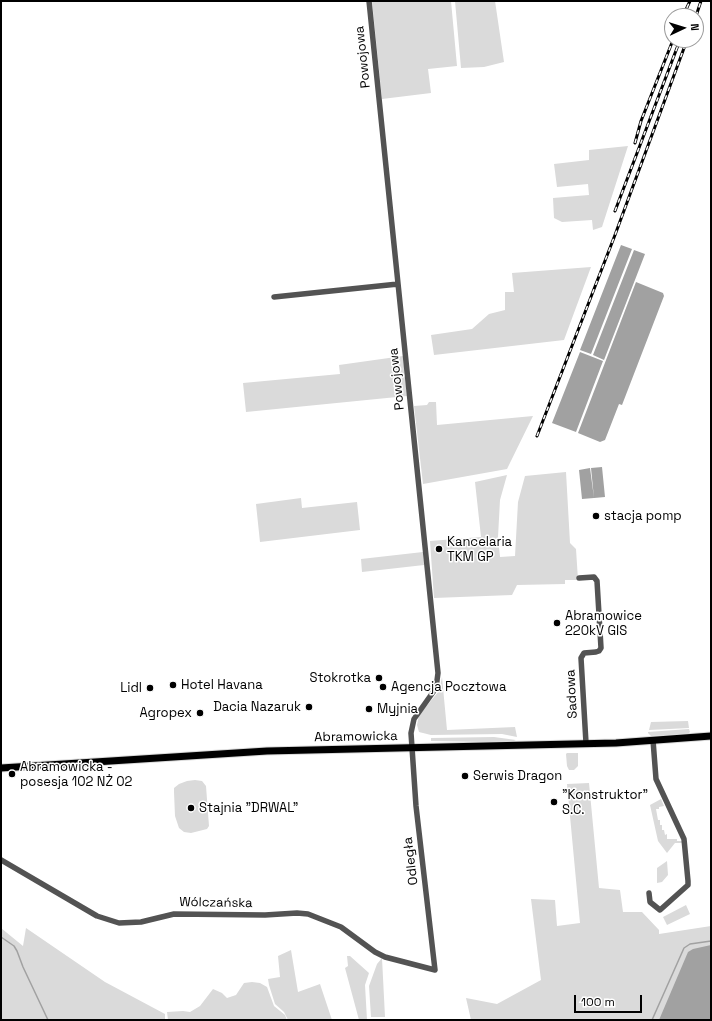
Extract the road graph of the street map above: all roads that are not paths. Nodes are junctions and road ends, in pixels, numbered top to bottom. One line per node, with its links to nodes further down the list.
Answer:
1 (369, 1): 2 (street, Powojowa)
2 (398, 284): 3 (street); 8 (street, Powojowa)
3 (274, 297)
4 (579, 578): 7 (street, Sadowa)
5 (711, 736): 6 (main road, Abramowicka)
6 (653, 740): 7 (main road, Abramowicka); 11 (street)
7 (586, 743): 8 (main road, Abramowicka)
8 (412, 748): 9 (main road, Abramowicka); 12 (street, Odległa)
9 (1, 768)
10 (1, 860): 12 (street, Wólczańska)
11 (649, 893)
12 (435, 970)

